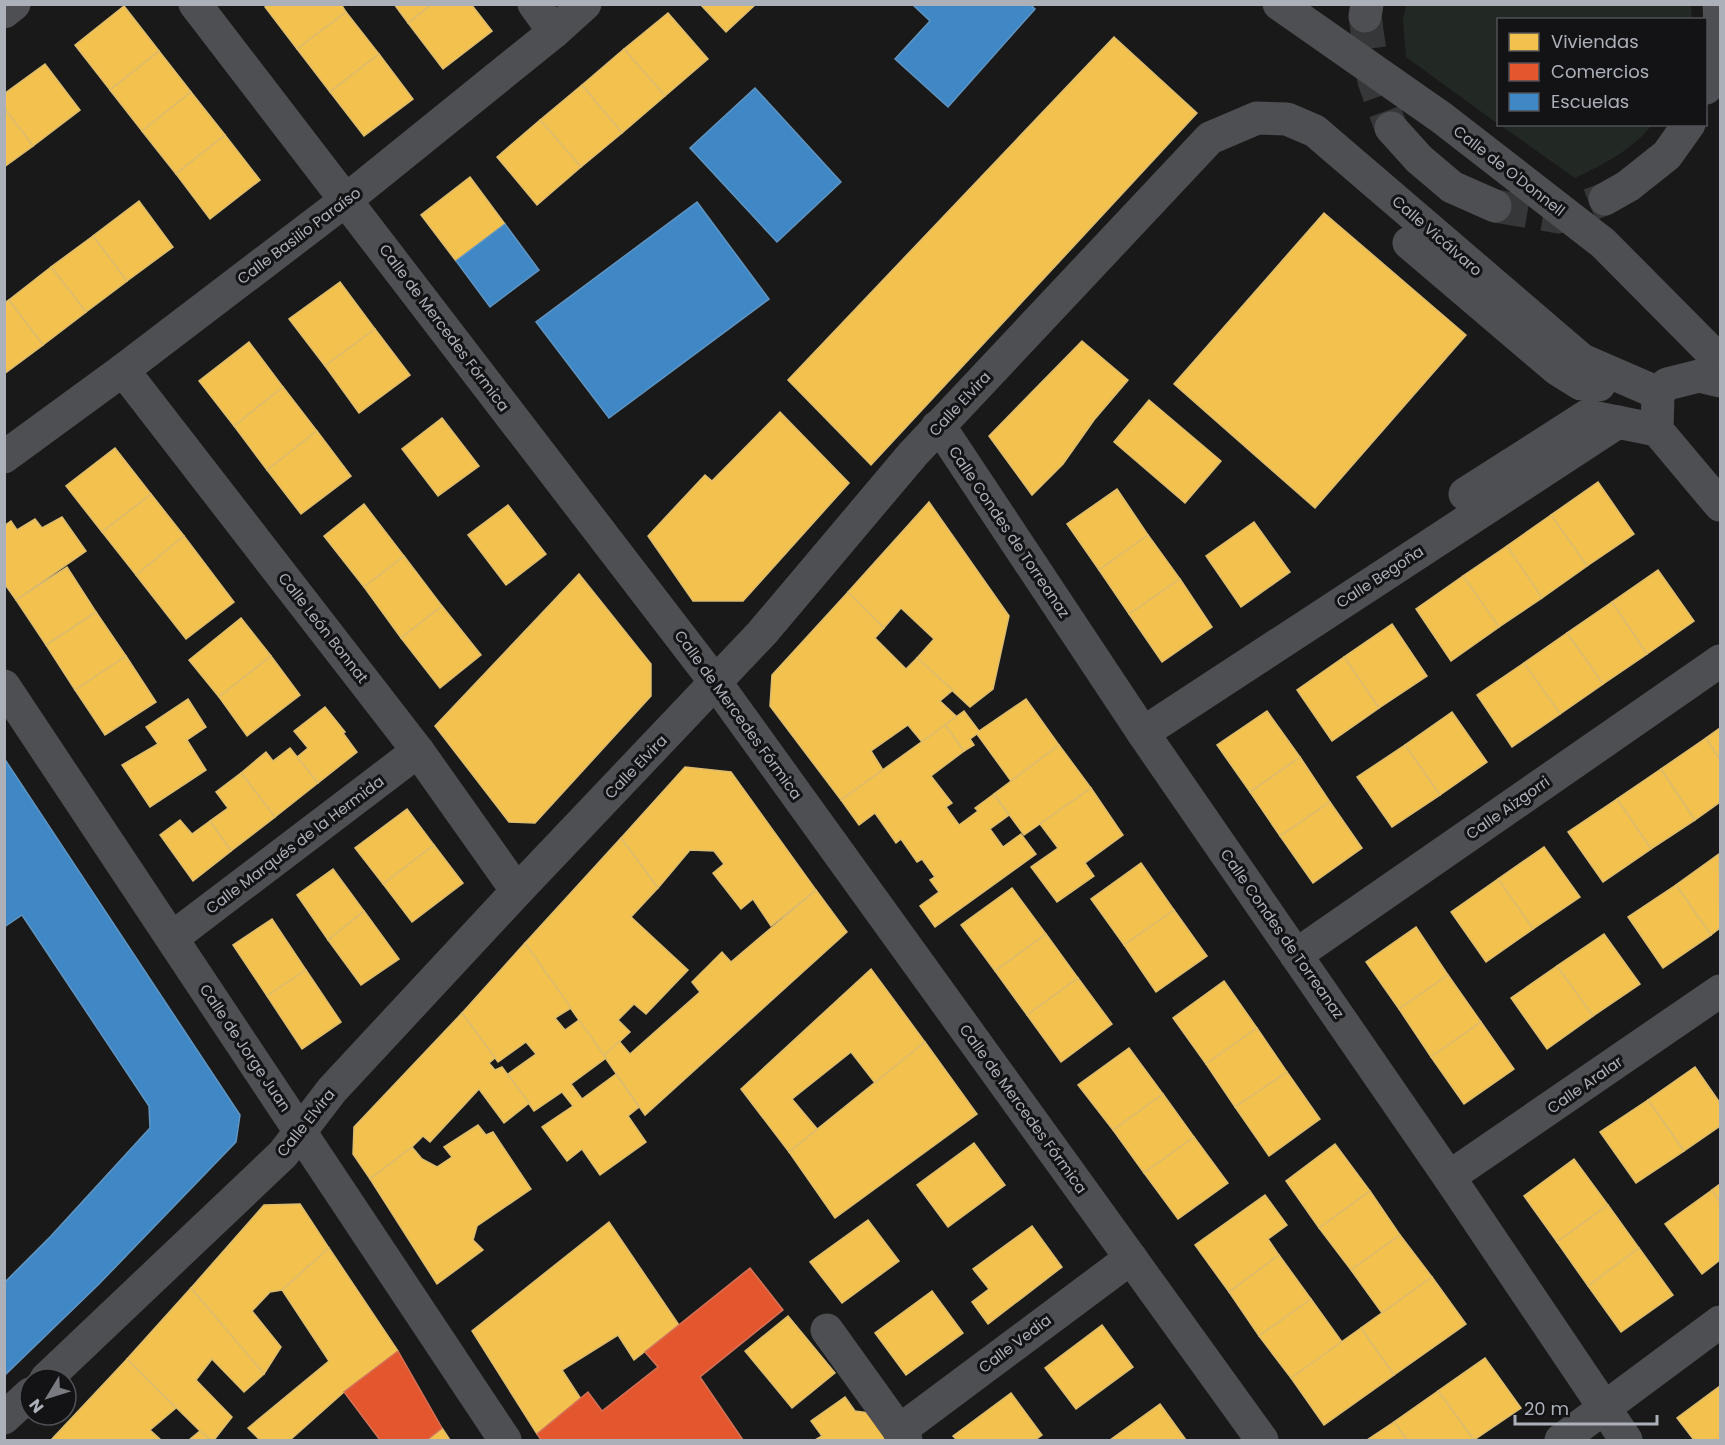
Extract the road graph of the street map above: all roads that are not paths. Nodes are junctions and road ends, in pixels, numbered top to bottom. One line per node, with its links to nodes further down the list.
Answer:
1 (14, 4): 7 (street)
2 (195, 4): 14 (street, Calle de Mercedes Fórmica)
3 (534, 4): 8 (street)
4 (585, 4): 8 (street, Calle Basilio Paraíso)
5 (1279, 4): 17 (street, Calle de O'Donnell)
6 (1719, 4): 9 (street)
7 (4, 12)
8 (554, 32): 14 (street, Calle Basilio Paraíso)
9 (1707, 86)
10 (1688, 126): 13 (street)
11 (1391, 128): 15 (street)
12 (1210, 138): 20 (street, Calle Vicálvaro); 22 (street, Calle Elvira)
13 (1605, 199)
14 (346, 201): 18 (street, Calle Basilio Paraíso); 28 (street, Calle de Mercedes Fórmica)
15 (1495, 206)
16 (1408, 243): 20 (street)
17 (1720, 361)
18 (123, 370): 24 (street, Calle Basilio Paraíso); 31 (street, Calle León Bonnat)
19 (1720, 381): 20 (street)
20 (1646, 388): 23 (street)
21 (1613, 426): 23 (street); 25 (street); 30 (street, Calle Begoña)
22 (938, 428): 28 (street, Calle Elvira); 30 (street, Calle Condes de Torreanaz)
23 (1657, 430): 26 (street)
24 (4, 457)
25 (1465, 494)
26 (1720, 505)
27 (1720, 662): 34 (street, Calle Aizgorri)
28 (716, 683): 32 (street, Calle Elvira); 38 (street, Calle de Mercedes Fórmica)
29 (4, 686): 33 (street, Calle de Jorge Juan)
30 (1143, 733): 34 (street, Calle Condes de Torreanaz)
31 (418, 751): 32 (street, Calle León Bonnat); 33 (street, Calle Marqués de la Hermida)
32 (517, 891): 36 (street, Calle Elvira)
33 (172, 938): 36 (street, Calle de Jorge Juan)
34 (1296, 955): 37 (street, Calle Condes de Torreanaz)
35 (1720, 991): 37 (street, Calle Aralar)
36 (301, 1132): 41 (street, Calle Elvira); 46 (street, Calle de Jorge Juan)
37 (1449, 1177): 43 (street, Calle Condes de Torreanaz)
38 (1131, 1258): 45 (street, Calle Vedia); 47 (street, Calle de Mercedes Fórmica)
39 (1720, 1322): 43 (street)
40 (827, 1329): 45 (street, Calle Vedia)
41 (59, 1367)
42 (18, 1405): 44 (street)
43 (1605, 1407): 48 (street); 49 (street, Calle Condes de Torreanaz)
44 (4, 1418)
45 (903, 1436)
46 (505, 1440)
47 (1262, 1440)
48 (1561, 1440)
49 (1626, 1440)

